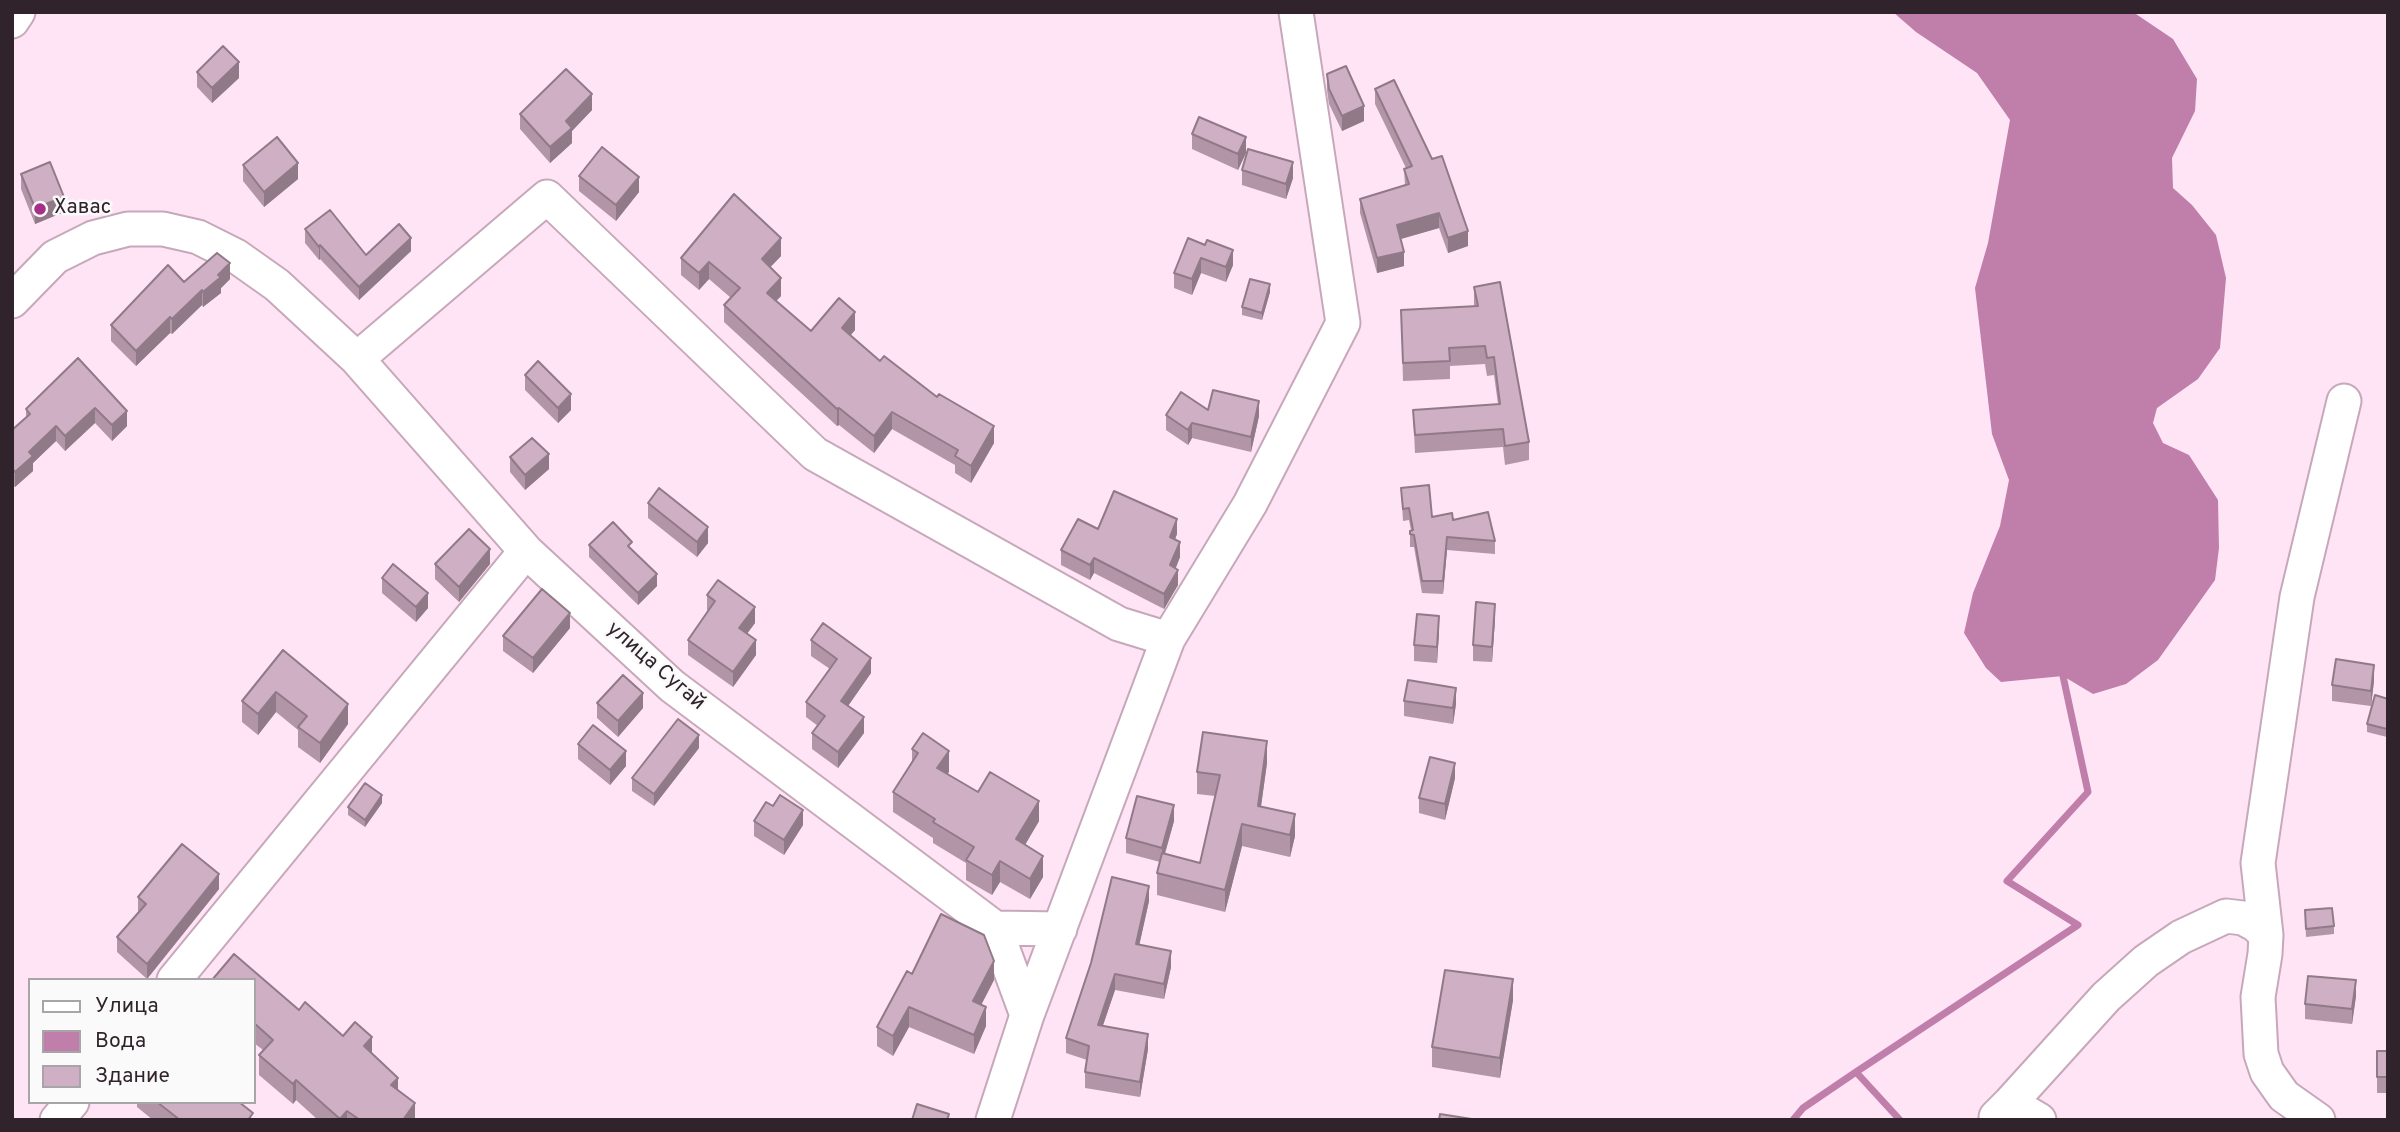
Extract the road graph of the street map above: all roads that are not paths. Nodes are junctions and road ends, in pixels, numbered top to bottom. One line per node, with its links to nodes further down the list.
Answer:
1 (18, 12): 3 (street)
2 (1296, 12): 8 (street)
3 (12, 21)
4 (12, 301): 5 (street, улица Сугай)
5 (357, 359): 7 (street, улица Сугай); 8 (street)
6 (2344, 401): 9 (street)
7 (526, 551): 11 (street, улица Сугай); 14 (street)
8 (1168, 639): 12 (street)
9 (2258, 863): 10 (street); 13 (street)
10 (2226, 916): 13 (street); 17 (street)
11 (995, 928): 12 (street); 15 (street)
12 (1060, 929): 15 (street)
13 (2266, 935): 21 (street)
14 (176, 978)
15 (1027, 1016): 19 (street)
16 (70, 1104): 18 (street)
17 (2002, 1111): 20 (street)
18 (57, 1120)
19 (993, 1120)
20 (2039, 1120)
21 (2318, 1120)

